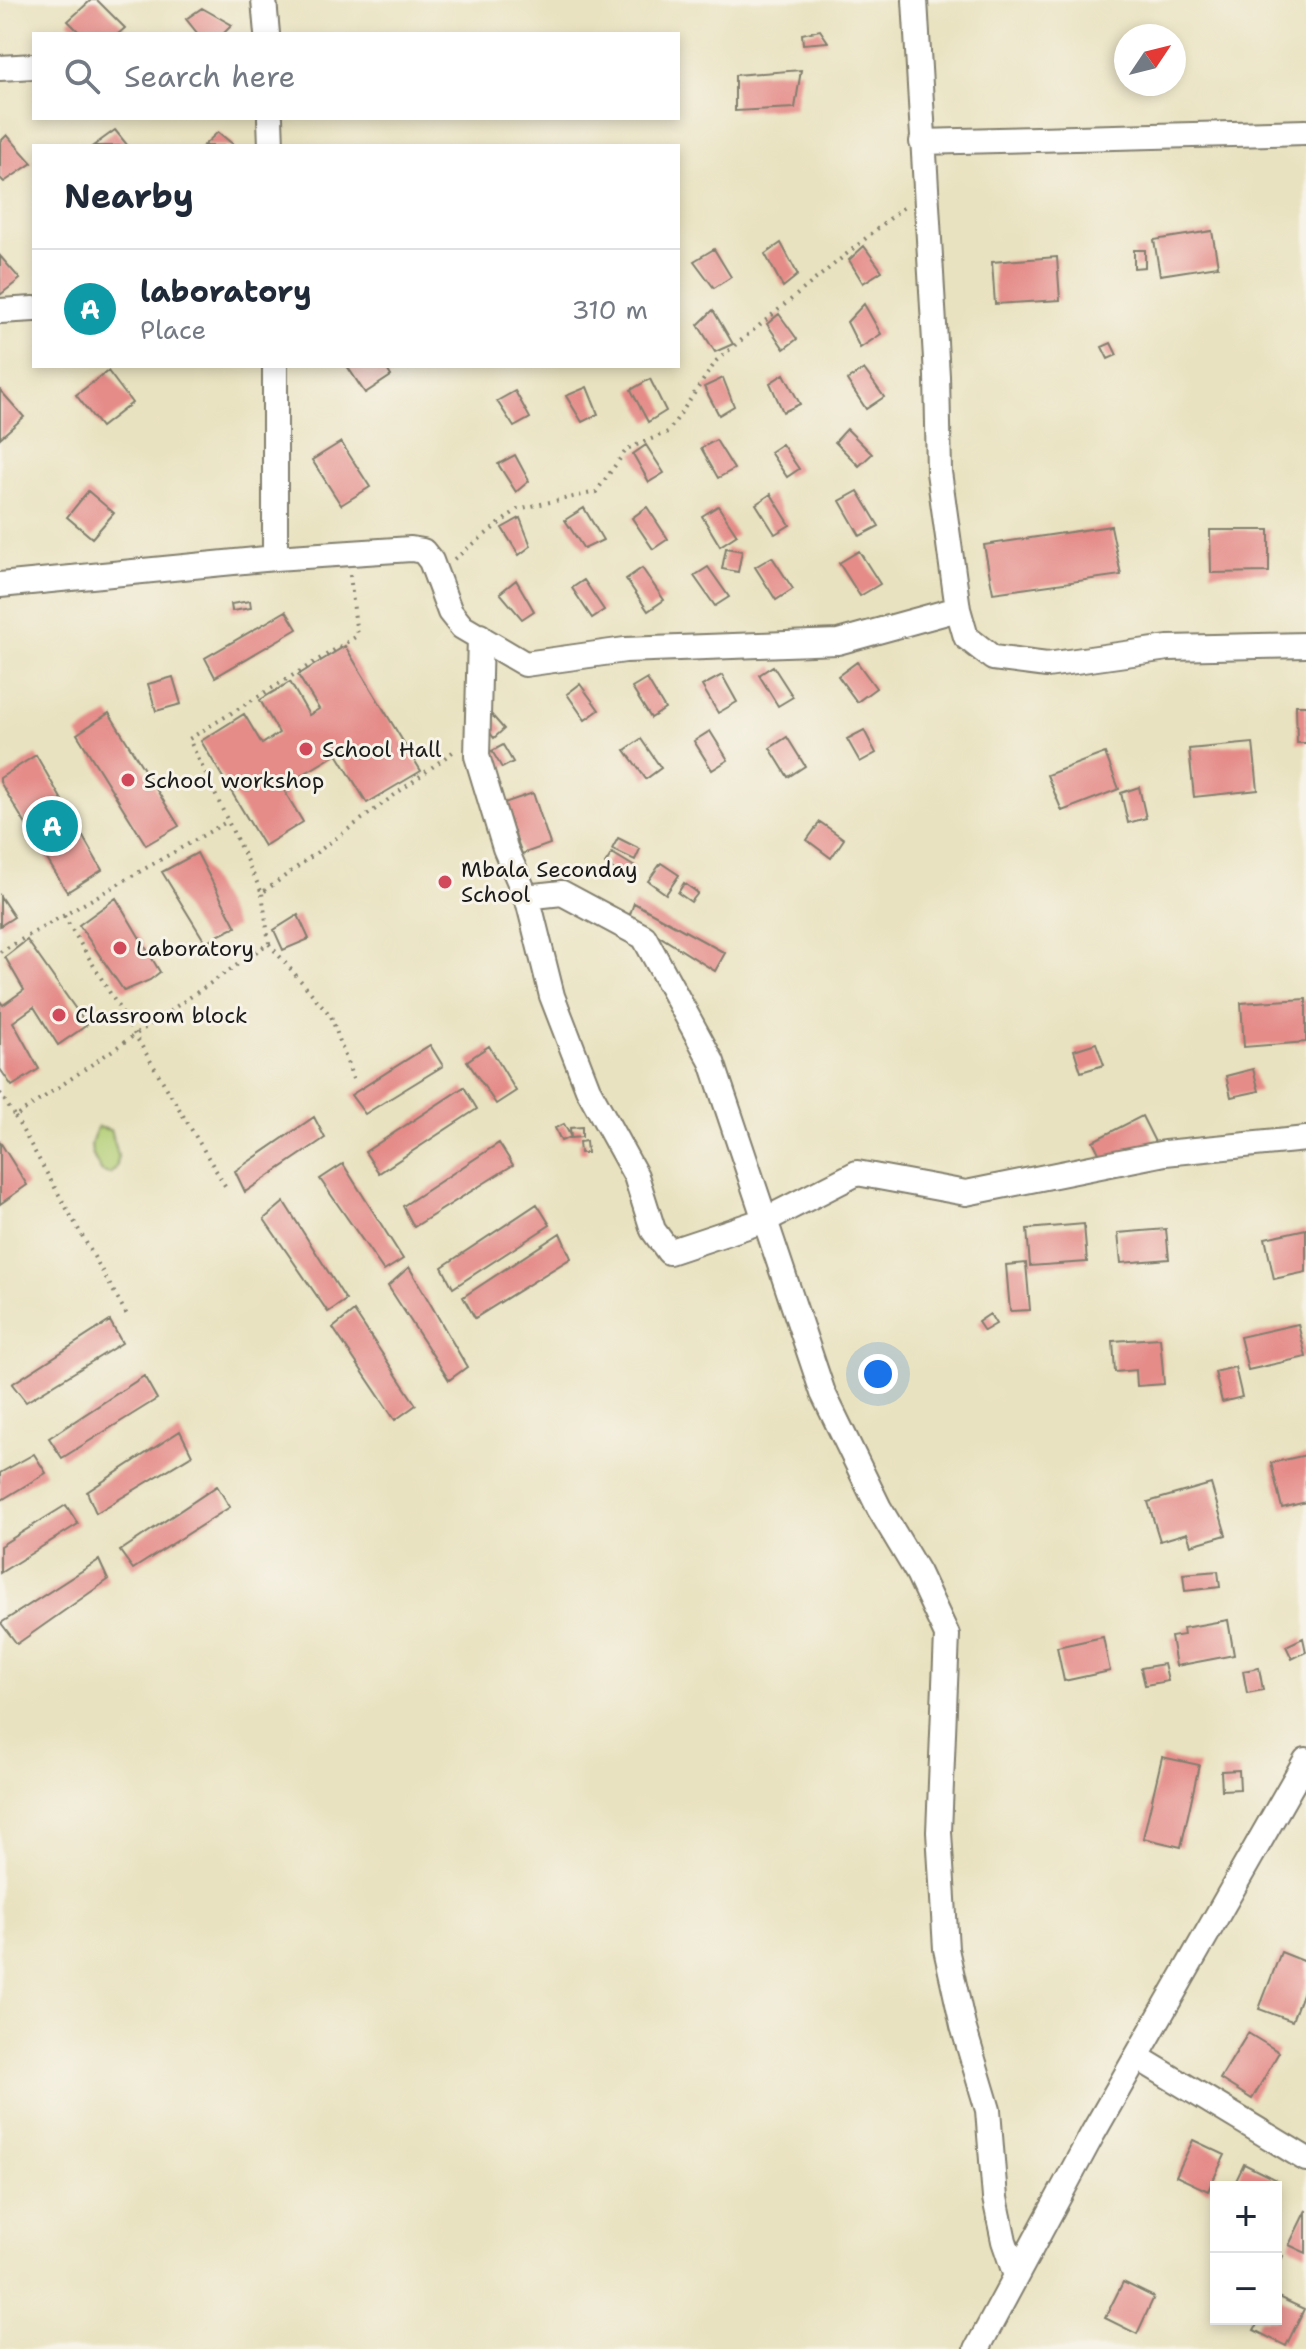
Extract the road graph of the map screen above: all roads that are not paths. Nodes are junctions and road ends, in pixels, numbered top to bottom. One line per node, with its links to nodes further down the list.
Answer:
1 (264, 0): 3 (street)
2 (915, 0): 8 (street)
3 (267, 32)
4 (32, 66): 5 (street)
5 (0, 68)
6 (270, 120): 9 (street)
7 (1306, 132): 8 (street)
8 (922, 142): 15 (street)
9 (271, 144)
10 (32, 309): 11 (street)
11 (0, 311)
12 (275, 368): 13 (street)
13 (275, 558): 14 (street); 16 (street)
14 (0, 585)
15 (958, 609): 16 (street); 17 (street)
16 (480, 636): 18 (street)
17 (1306, 645)
18 (525, 897): 20 (street); 20 (street)
19 (1306, 1139): 20 (street)
20 (765, 1220): 24 (street)
21 (1306, 1760): 22 (street)
22 (1137, 2057): 23 (street); 24 (street)
23 (1306, 2159)
24 (1016, 2276): 25 (street)
25 (977, 2349)

